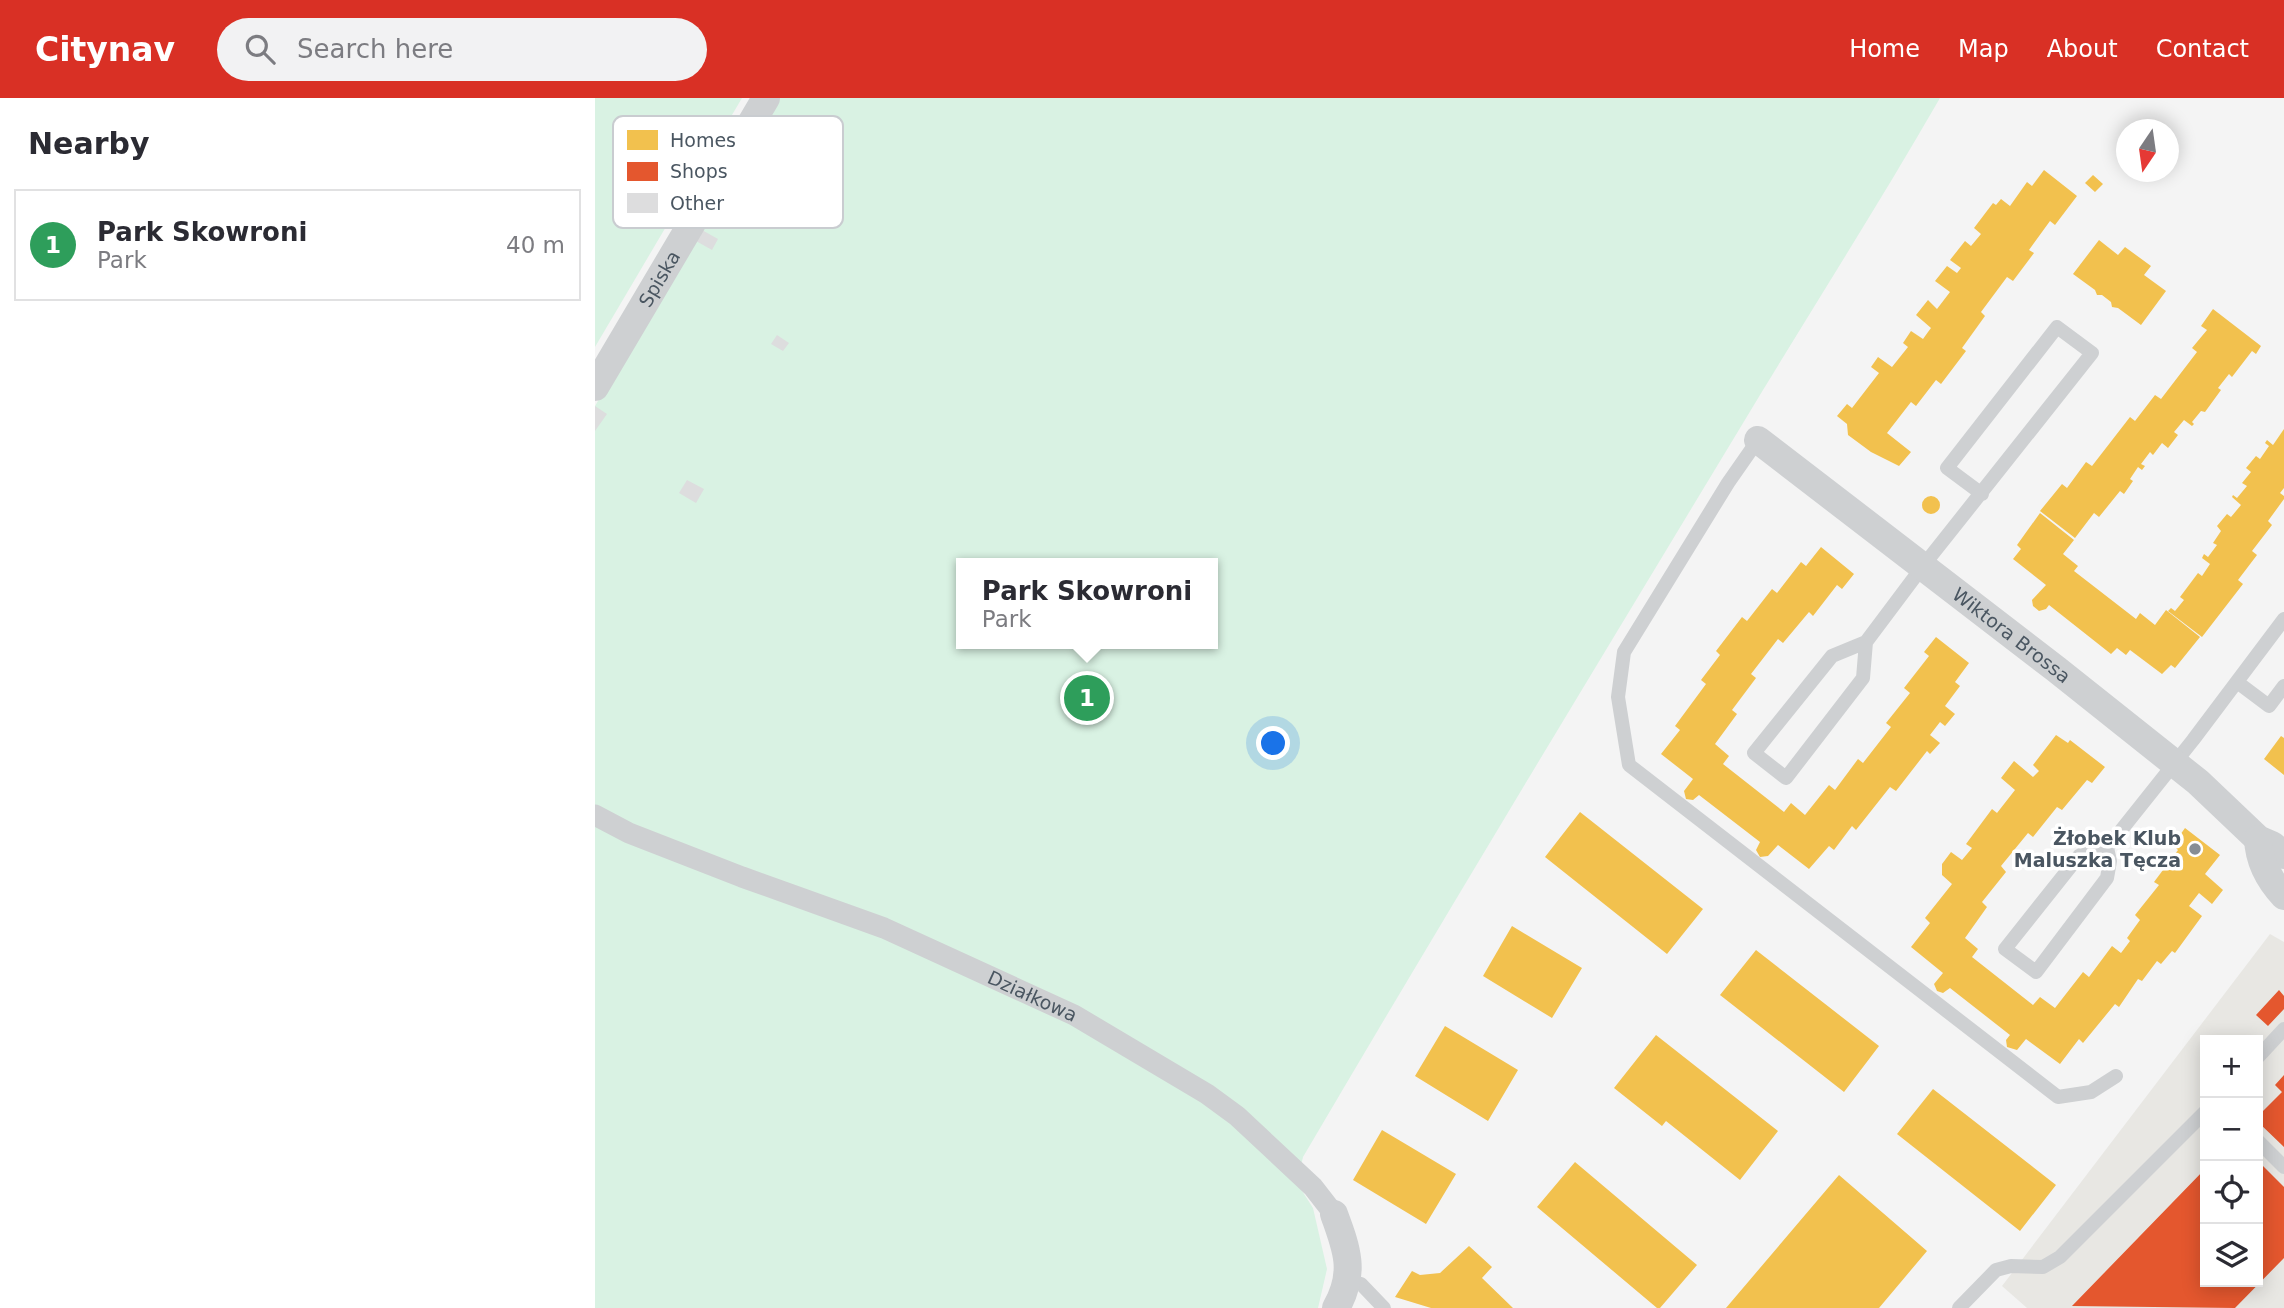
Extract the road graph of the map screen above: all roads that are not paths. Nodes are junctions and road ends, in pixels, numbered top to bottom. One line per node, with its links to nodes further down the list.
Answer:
1 (766, 98): 2 (street, Spiska)
2 (755, 116)
3 (689, 228): 4 (street, Spiska)
4 (595, 387)
5 (1758, 440): 7 (street, Wiktora Brossa); 20 (lane)
6 (1982, 494): 6 (lane); 7 (lane)
7 (1923, 566): 9 (lane); 12 (street, Wiktora Brossa)
8 (2284, 619): 10 (lane)
9 (1867, 642): 9 (lane)
10 (2237, 682): 11 (lane); 12 (lane)
11 (2284, 686)
12 (2173, 764): 14 (street, Wiktora Brossa); 15 (lane)
13 (595, 815): 24 (street, Działkowa)
14 (2258, 839): 16 (street, Wiktora Brossa); 17 (street)
15 (2107, 848): 15 (lane)
16 (2284, 855)
17 (2284, 896)
18 (2284, 1029): 19 (lane)
19 (2263, 1052)
20 (2116, 1076)
21 (2200, 1117): 28 (lane)
22 (2263, 1146): 23 (lane)
23 (2284, 1167)
24 (1334, 1214): 25 (street, Działkowa)
25 (1348, 1281): 26 (street, Działkowa); 27 (lane)
26 (1336, 1308)
27 (1384, 1308)
28 (1959, 1308)

